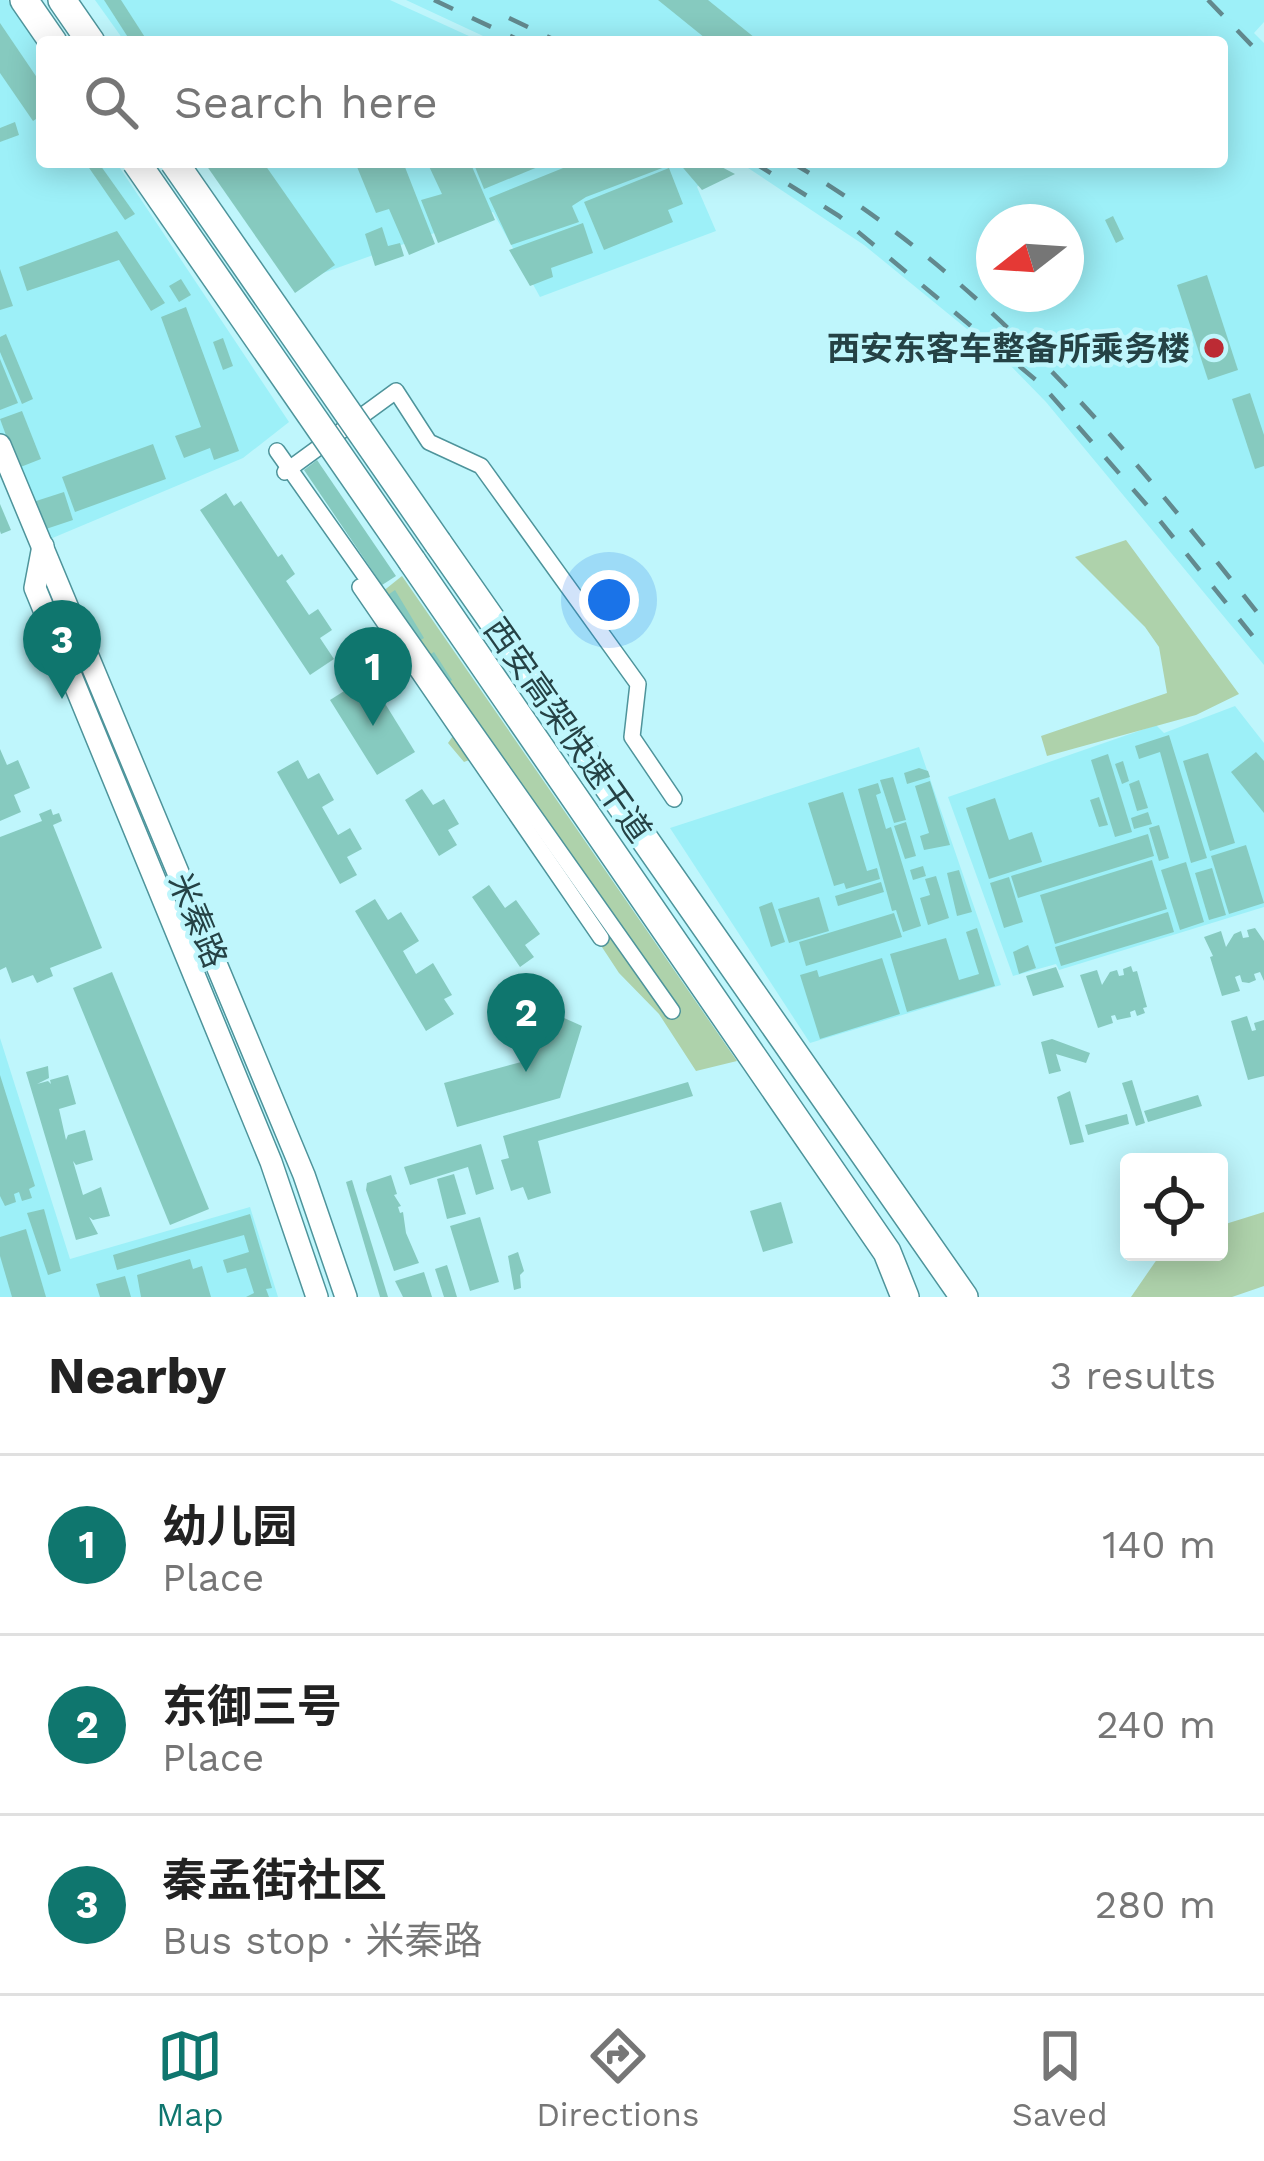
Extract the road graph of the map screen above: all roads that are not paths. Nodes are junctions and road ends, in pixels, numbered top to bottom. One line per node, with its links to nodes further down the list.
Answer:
1 (24, 0): 3 (highway)
2 (62, 0): 4 (highway)
3 (49, 36)
4 (87, 36)
5 (140, 168): 18 (highway, 西安高架快速干道, bridge)
6 (178, 168): 19 (highway, 西安高架快速干道, bridge)
7 (0, 445): 10 (street, 米秦路)
8 (273, 453): 9 (street)
9 (286, 471): 13 (street); 14 (street); 15 (street)
10 (43, 546): 11 (street, 米秦路); 12 (street, 米秦路)
11 (96, 675): 12 (street); 17 (street, 米秦路)
12 (74, 683): 16 (street, 米秦路)
13 (674, 799)
14 (601, 938)
15 (672, 1010)
16 (317, 1297)
17 (346, 1297)
18 (905, 1297)
19 (964, 1297)

